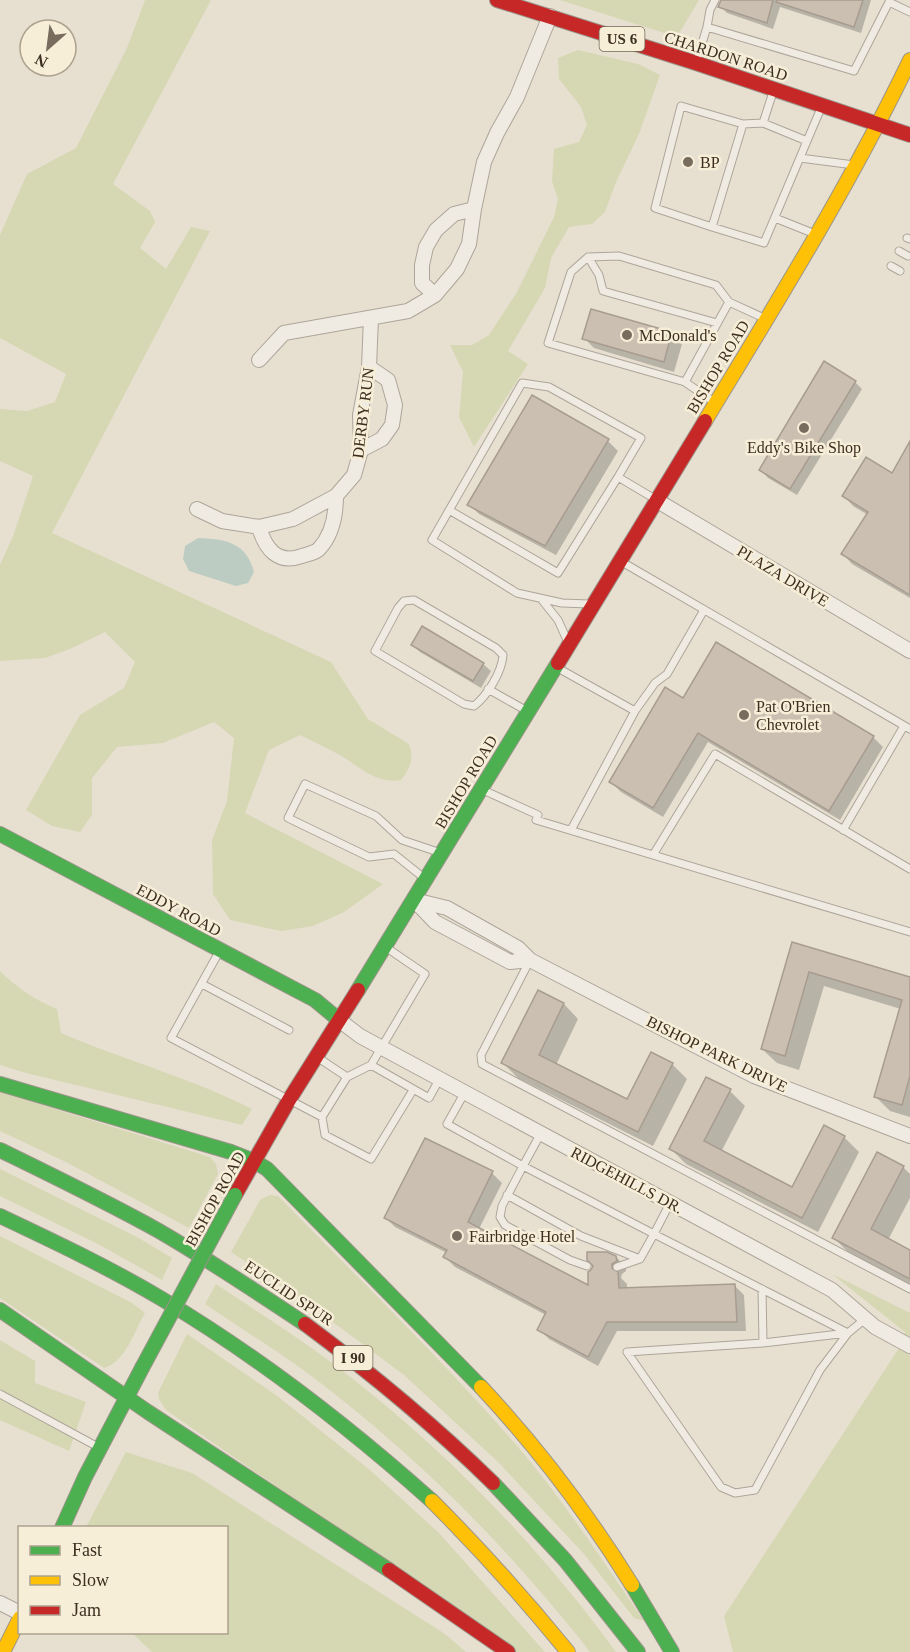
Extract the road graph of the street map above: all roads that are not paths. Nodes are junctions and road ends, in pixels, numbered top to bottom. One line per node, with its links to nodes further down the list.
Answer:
1 (496, 0): 5 (main road, CHARDON ROAD / US 6)
2 (715, 0): 6 (lane)
3 (889, 1): 4 (lane); 6 (lane)
4 (910, 12)
5 (550, 16): 7 (main road, CHARDON ROAD / US 6); 18 (street)
6 (707, 27): 7 (lane)
7 (696, 63): 9 (main road, CHARDON ROAD / US 6)
8 (908, 70): 13 (main road, BISHOP ROAD)
9 (774, 90): 10 (main road, CHARDON ROAD / US 6); 12 (lane)
10 (822, 105): 13 (main road, CHARDON ROAD / US 6); 15 (lane)
11 (743, 123): 12 (lane); 20 (lane); 20 (lane)
12 (763, 123): 15 (lane)
13 (879, 124): 14 (main road, CHARDON ROAD / US 6); 17 (main road, BISHOP ROAD)
14 (910, 135)
15 (807, 141): 16 (lane)
16 (800, 158): 17 (lane); 19 (lane)
17 (856, 165): 21 (main road, BISHOP ROAD)
18 (474, 209): 27 (street); 27 (street)
19 (775, 218): 20 (lane); 21 (lane)
20 (712, 227)
21 (818, 235): 30 (main road, BISHOP ROAD)
22 (899, 251): 23 (lane)
23 (908, 256)
24 (588, 257): 28 (lane); 31 (lane); 34 (lane)
25 (891, 266): 26 (lane)
26 (900, 271)
27 (435, 295): 29 (street)
28 (729, 302): 30 (lane); 31 (lane)
29 (371, 318): 32 (street); 33 (street, DERBY RUN)
30 (766, 319): 35 (main road, BISHOP ROAD)
31 (717, 323): 34 (lane)
32 (259, 360)
33 (369, 367): 36 (street, DERBY RUN); 36 (street)
34 (685, 382): 35 (lane)
35 (715, 404): 39 (main road, BISHOP ROAD)
36 (361, 450): 38 (street, DERBY RUN)
37 (618, 477): 39 (lane); 41 (lane); 41 (lane)
38 (336, 496): 42 (street, DERBY RUN); 42 (street)
39 (656, 500): 43 (main road, BISHOP ROAD); 48 (street, PLAZA DRIVE)
40 (197, 509): 42 (street, DERBY RUN)
41 (449, 510): 44 (lane)
42 (259, 527)
43 (620, 561): 45 (main road, BISHOP ROAD); 46 (lane)
44 (542, 600): 45 (lane); 47 (lane)
45 (593, 604): 47 (main road, BISHOP ROAD)
46 (704, 610): 51 (lane); 53 (lane)
47 (569, 644): 49 (main road, BISHOP ROAD)
48 (910, 651)
49 (555, 667): 51 (lane); 52 (main road, BISHOP ROAD)
50 (488, 688): 50 (lane); 52 (lane)
51 (635, 711): 55 (lane)
52 (528, 712): 54 (main road, BISHOP ROAD)
53 (907, 728): 56 (lane)
54 (481, 789): 55 (lane); 59 (main road, BISHOP ROAD)
55 (571, 830): 61 (lane)
56 (843, 830): 61 (lane); 62 (lane)
57 (0, 834): 67 (main road, EDDY ROAD)
58 (402, 840): 59 (lane); 60 (lane); 60 (lane)
59 (442, 853): 63 (main road, BISHOP ROAD)
60 (394, 854): 63 (lane)
61 (653, 855): 65 (lane)
62 (910, 869)
63 (426, 879): 64 (main road, BISHOP ROAD)
64 (414, 900): 66 (main road, BISHOP ROAD); 68 (street, BISHOP PARK DRIVE)
65 (910, 932)
66 (385, 946): 70 (main road, BISHOP ROAD); 72 (lane)
67 (220, 950): 69 (lane); 70 (main road, EDDY ROAD)
68 (530, 960): 83 (street, BISHOP PARK DRIVE); 95 (lane)
69 (202, 984): 71 (lane); 80 (lane)
70 (339, 1020): 72 (street, RIDGEHILLS DR.); 73 (main road, BISHOP ROAD)
71 (289, 1030)
72 (383, 1047): 74 (lane); 76 (street, RIDGEHILLS DR.)
73 (317, 1057): 75 (lane); 80 (main road, BISHOP ROAD)
74 (371, 1065): 75 (lane); 78 (lane)
75 (347, 1077): 81 (lane)
76 (440, 1078): 78 (lane); 79 (street, RIDGEHILLS DR.)
77 (0, 1084): 85 (main road)
78 (413, 1090): 81 (lane)
79 (465, 1092): 82 (street, RIDGEHILLS DR.); 86 (lane)
80 (289, 1100): 81 (lane); 85 (main road, BISHOP ROAD)
81 (322, 1117)
82 (541, 1133): 86 (lane); 88 (street, RIDGEHILLS DR.)
83 (910, 1137)
84 (0, 1150): 111 (main road, EUCLID SPUR / I 90)
85 (254, 1161): 102 (main road, BISHOP ROAD, bridge); 112 (main road)
86 (523, 1166): 87 (lane); 90 (lane)
87 (507, 1195): 91 (lane); 92 (lane)
88 (670, 1203): 90 (lane); 97 (street, RIDGEHILLS DR.)
89 (0, 1216): 110 (main road)
90 (654, 1234): 91 (lane); 94 (lane)
91 (640, 1259): 93 (lane)
92 (587, 1266)
93 (617, 1267)
94 (762, 1289): 98 (lane); 99 (lane)
95 (910, 1289)
96 (0, 1310): 102 (main road)
97 (865, 1319): 98 (lane); 100 (street, RIDGEHILLS DR.)
98 (848, 1334): 99 (lane); 99 (lane)
99 (764, 1343)
100 (910, 1346)
101 (0, 1394): 103 (lane)
102 (126, 1398): 103 (main road, BISHOP ROAD); 109 (main road)
103 (99, 1448): 104 (main road, BISHOP ROAD)
104 (62, 1526)
105 (0, 1603): 106 (street)
106 (18, 1612)
107 (18, 1622): 108 (main road)
108 (3, 1652)
109 (508, 1652)
110 (568, 1652)
111 (638, 1652)
112 (672, 1652)

